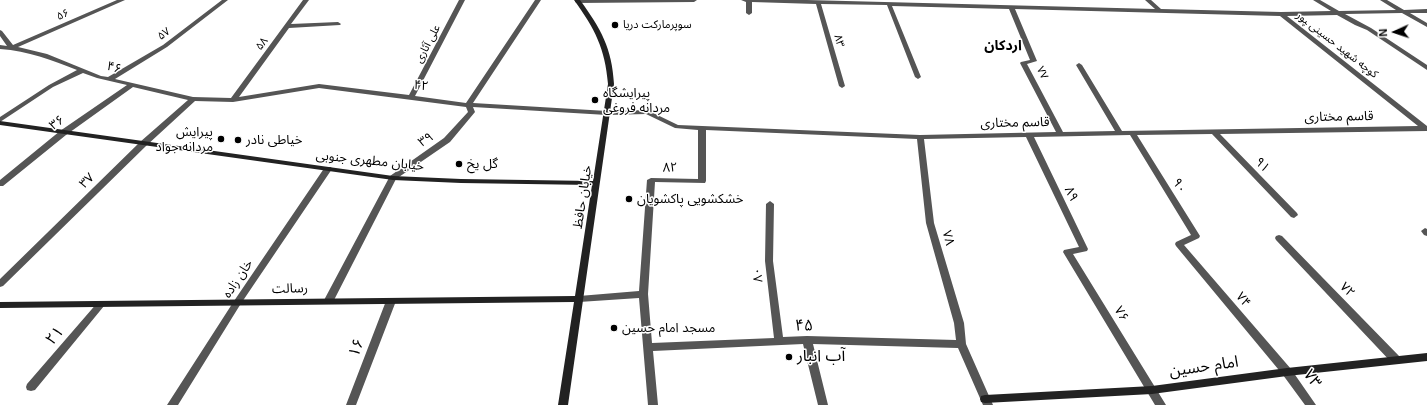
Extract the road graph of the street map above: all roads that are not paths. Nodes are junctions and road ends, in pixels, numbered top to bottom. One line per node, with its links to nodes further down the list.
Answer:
1 (122, 0): 32 (street, ۵۶)
2 (225, 0): 37 (street, ۵۷)
3 (306, 0): 29 (street, ۵۸)
4 (462, 0): 40 (street, علی آثاری)
5 (538, 0): 43 (street, ۳۹)
6 (643, 0): 7 (street); 14 (street)
7 (694, 0)
8 (744, 0): 9 (street, کوچه شهید حسینی ‍پور)
9 (748, 0): 15 (street, کوچه شهید حسینی ‍پور); 24 (street)
10 (985, 0): 19 (street)
11 (1148, 0): 21 (street)
12 (1316, 0): 25 (street)
13 (1383, 0): 23 (street)
14 (577, 1): 44 (street, خیابان حافظ)
15 (783, 1): 16 (street, کوچه شهید حسینی ‍پور)
16 (818, 2): 17 (street, کوچه شهید حسینی ‍پور); 39 (street, ۸۳)
17 (860, 2): 18 (street, کوچه شهید حسینی ‍پور)
18 (889, 4): 19 (street, کوچه شهید حسینی ‍پور); 36 (street)
19 (990, 7): 20 (street, کوچه شهید حسینی ‍پور)
20 (1012, 8): 21 (street, کوچه شهید حسینی ‍پور); 53 (street, ۷۷)
21 (1160, 11): 26 (street, کوچه شهید حسینی ‍پور)
22 (1427, 11): 23 (street)
23 (1404, 12): 25 (street); 28 (street)
24 (750, 13)
25 (1336, 13): 26 (street); 34 (street)
26 (1281, 14): 48 (street, کوچه شهید حسینی ‍پور)
27 (338, 24): 29 (street)
28 (1427, 25)
29 (288, 26): 42 (street, ۵۸)
30 (0, 32): 32 (street)
31 (0, 47): 32 (street, ۴۶)
32 (12, 48): 35 (street, ۴۶)
33 (1079, 65): 51 (street)
34 (1427, 68)
35 (83, 70): 37 (street, ۴۶); 45 (street)
36 (918, 77)
37 (110, 80): 38 (street, ۴۶)
38 (132, 85): 41 (street, ۴۶); 50 (street, ۳۶)
39 (842, 86)
40 (411, 97): 42 (street, ۴۲); 43 (street, ۴۲)
41 (193, 99): 42 (street, ۴۶); 56 (street, ۳۷)
42 (233, 100)
43 (468, 106): 44 (street, ۴۲); 58 (street, ۳۹)
44 (607, 113): 47 (street, قاسم مختاری); 59 (street, خیابان حافظ)
45 (0, 120)
46 (0, 124): 50 (street, خیابان مطهری جنوبی)
47 (702, 128): 55 (street, قاسم مختاری); 67 (street, ۸۲)
48 (1426, 129): 49 (street, قاسم مختاری)
49 (1213, 131): 52 (street, قاسم مختاری); 62 (street, ۹۱)
50 (63, 133): 56 (street, خیابان مطهری جنوبی); 60 (street, ۳۶)
51 (1119, 133): 52 (street, قاسم مختاری); 53 (street, قاسم مختاری)
52 (1132, 133): 64 (street, ۹۰)
53 (1060, 134): 54 (street, قاسم مختاری)
54 (1029, 135): 55 (street, قاسم مختاری); 65 (street, ۸۹)
55 (920, 137): 76 (street, ۷۸)
56 (143, 144): 57 (street, خیابان مطهری جنوبی); 66 (street, ۳۷)
57 (328, 169): 58 (street, خیابان مطهری جنوبی); 70 (street, خان زاده)
58 (392, 178): 59 (street, خیابان مطهری جنوبی); 71 (street, ۳۹)
59 (597, 183): 68 (street, خیابان حافظ)
60 (0, 184)
61 (770, 204): 75 (street, ۸۰)
62 (1294, 215)
63 (1279, 238): 79 (street, ۷۲)
64 (1179, 244): 80 (street, ۷۴)
65 (1067, 252): 82 (street, ۷۶)
66 (0, 284)
67 (643, 294): 68 (street); 77 (street)
68 (579, 299): 69 (street, رسالت); 86 (street, خیابان حافظ)
69 (391, 301): 71 (street, رسالت); 85 (street, ۱۶)
70 (237, 302): 71 (street, رسالت); 72 (street, رسالت); 84 (street, خان زاده)
71 (328, 302)
72 (101, 304): 73 (street, رسالت); 81 (street, ۲۱)
73 (0, 305)
74 (807, 340): 75 (street, ۴۵); 76 (street, ۴۵); 88 (street)
75 (779, 342): 77 (street, ۴۵)
76 (961, 344): 83 (street)
77 (647, 346): 87 (street)
78 (1427, 357): 79 (street, امام حسین)
79 (1396, 360): 80 (street, امام حسین)
80 (1287, 372): 82 (street, امام حسین); 90 (street, ۷۳)
81 (30, 387)
82 (1152, 390): 83 (street, امام حسین); 89 (street, ۷۶)
83 (986, 402)
84 (172, 405)
85 (351, 405)
86 (563, 405)
87 (652, 405)
88 (823, 405)
89 (1161, 405)
90 (1311, 405)

